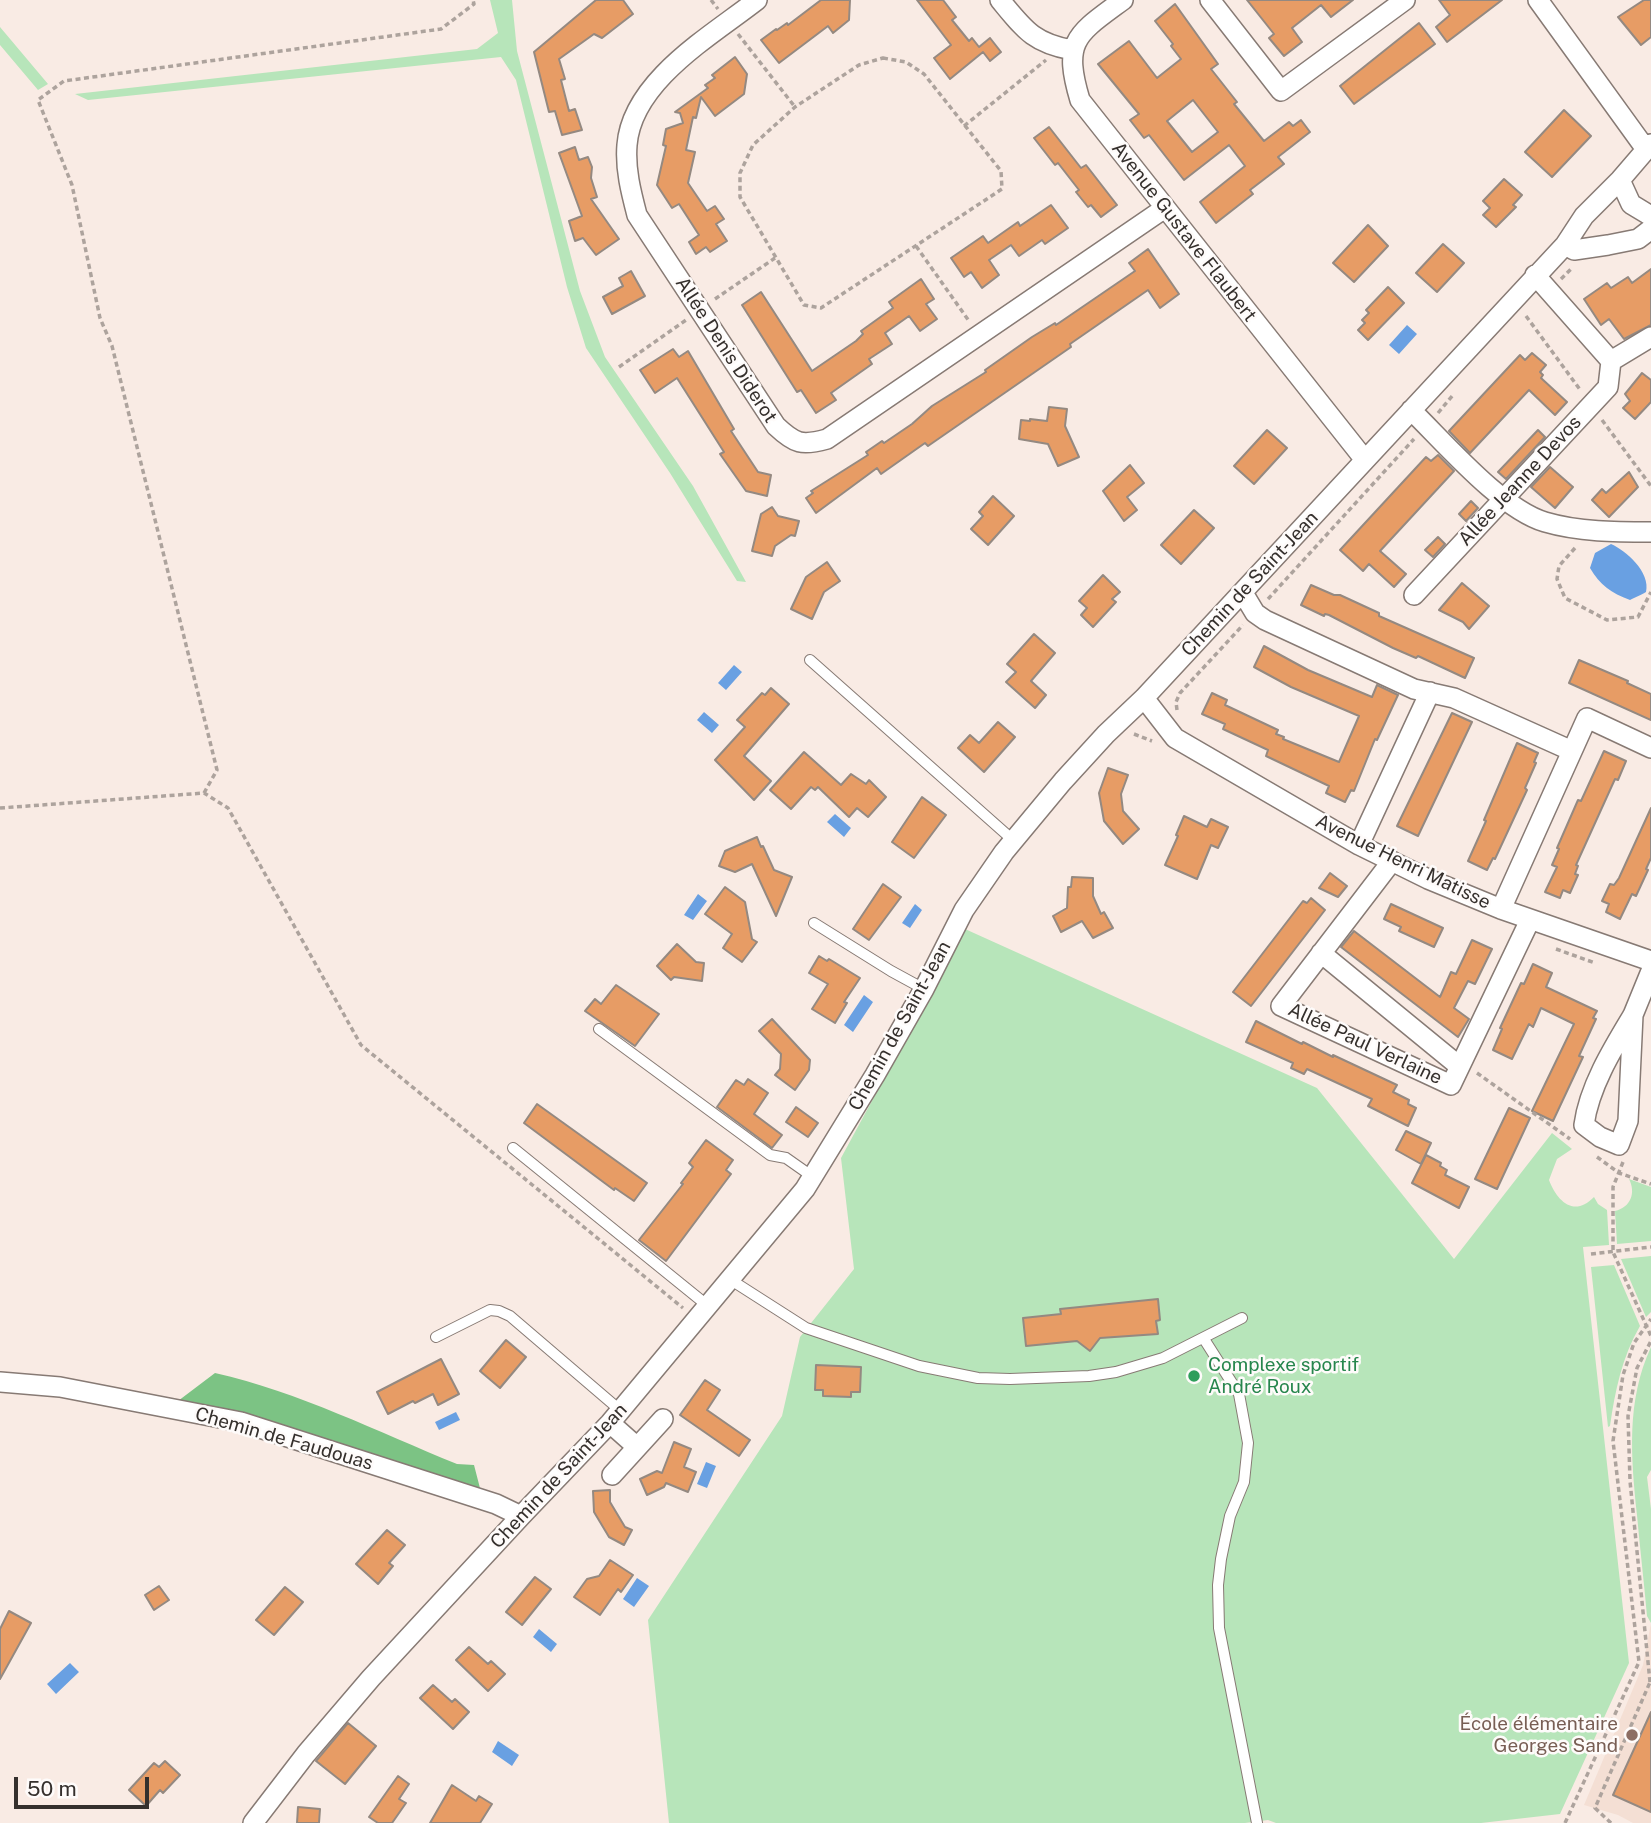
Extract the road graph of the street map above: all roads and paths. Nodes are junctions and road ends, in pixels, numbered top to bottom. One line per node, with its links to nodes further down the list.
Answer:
1 (711, 0): 9 (path)
2 (757, 0): 9 (street, Allée Denis Diderot)
3 (1000, 0): 10 (street)
4 (1123, 0): 10 (street)
5 (1210, 0): 6 (street)
6 (1405, 0)
7 (1538, 0): 13 (street)
8 (473, 2): 45 (path)
9 (728, 22): 11 (path); 24 (street, Allée Denis Diderot)
10 (1064, 48): 12 (path); 15 (street, Avenue Gustave Flaubert)
11 (795, 107): 12 (path); 19 (path)
12 (964, 126): 19 (path)
13 (1648, 146): 14 (street, Chemin de Saint-Jean)
14 (1620, 180): 16 (street); 18 (street, Chemin de Saint-Jean)
15 (1165, 208): 24 (street, Allée Denis Diderot); 30 (street, Avenue Gustave Flaubert)
16 (1651, 216)
17 (1651, 229): 18 (street)
18 (1564, 245): 21 (street, Chemin de Saint-Jean)
19 (916, 246): 24 (path)
20 (1581, 258): 22 (path)
21 (1535, 275): 22 (street); 28 (street, Chemin de Saint-Jean)
22 (1551, 291): 23 (path); 26 (street)
23 (1518, 325)
24 (979, 335)
25 (1651, 337): 26 (street)
26 (1611, 361): 31 (street, Allée Jeanne Devos)
27 (1457, 391): 29 (path, Chemin de Saint-Jean)
28 (1410, 410): 29 (street); 30 (street, Chemin de Saint-Jean)
29 (1426, 425): 31 (street); 37 (path, Chemin de Saint-Jean)
30 (1365, 460): 35 (street, Chemin de Saint-Jean)
31 (1503, 500): 32 (street); 36 (street, Allée Jeanne Devos)
32 (1590, 530): 33 (street); 34 (path)
33 (1651, 532)
34 (1651, 592)
35 (1242, 593): 37 (street); 40 (street, Chemin de Saint-Jean)
36 (1413, 595)
37 (1255, 613): 39 (street); 42 (path, Chemin de Saint-Jean)
38 (810, 660): 47 (lane)
39 (1430, 692): 44 (street); 48 (street)
40 (1144, 698): 42 (street, Avenue Henri Matisse); 47 (street, Chemin de Saint-Jean)
41 (1133, 734): 42 (path)
42 (1170, 745): 48 (street, Avenue Henri Matisse)
43 (1651, 748): 44 (street)
44 (1572, 751): 50 (street)
45 (204, 793): 46 (path); 71 (path)
46 (0, 808)
47 (1014, 841): 56 (street, Chemin de Saint-Jean)
48 (1359, 845): 49 (street, Avenue Henri Matisse)
49 (1392, 861): 50 (street, Avenue Henri Matisse); 53 (street, Allée Paul Verlaine)
50 (1501, 909): 51 (street, Avenue Henri Matisse)
51 (1530, 920): 54 (street, Avenue Henri Matisse); 59 (street, Allée Paul Verlaine)
52 (814, 923): 56 (lane)
53 (1321, 953): 59 (street, Allée Paul Verlaine); 59 (street, Allée Paul Verlaine)
54 (1651, 961)
55 (1651, 971): 57 (street)
56 (924, 989): 65 (street, Chemin de Saint-Jean)
57 (1633, 1015): 57 (street)
58 (599, 1029): 65 (lane)
59 (1460, 1064): 60 (path)
60 (1576, 1143)
61 (513, 1148): 71 (lane)
62 (1587, 1150): 64 (path)
63 (1624, 1161): 64 (path)
64 (1619, 1173): 66 (path); 68 (path)
65 (813, 1177): 70 (street, Chemin de Saint-Jean)
66 (1651, 1184)
67 (1651, 1247): 68 (path)
68 (1613, 1252): 69 (path); 74 (path)
69 (1591, 1254)
70 (731, 1280): 71 (street, Chemin de Saint-Jean); 77 (lane)
71 (703, 1313): 80 (street, Chemin de Saint-Jean)
72 (1242, 1318): 77 (lane)
73 (1651, 1319): 74 (path)
74 (1647, 1325): 75 (path); 85 (path)
75 (1651, 1336)
76 (436, 1337): 80 (lane)
77 (1205, 1339): 91 (lane)
78 (1651, 1342): 86 (path)
79 (0, 1382): 84 (street, Chemin de Faudouas)
80 (615, 1417): 82 (street); 84 (street, Chemin de Saint-Jean)
81 (663, 1419): 82 (street)
82 (637, 1447): 83 (street)
83 (612, 1475)
84 (520, 1516): 90 (street, Chemin de Saint-Jean)
85 (1634, 1627): 86 (path); 87 (path)
86 (1644, 1629): 88 (path)
87 (1639, 1662): 88 (path); 92 (path)
88 (1648, 1666): 89 (path)
89 (1650, 1681): 93 (path)
90 (253, 1823)
91 (1257, 1823)
92 (1564, 1823)
93 (1611, 1823)

